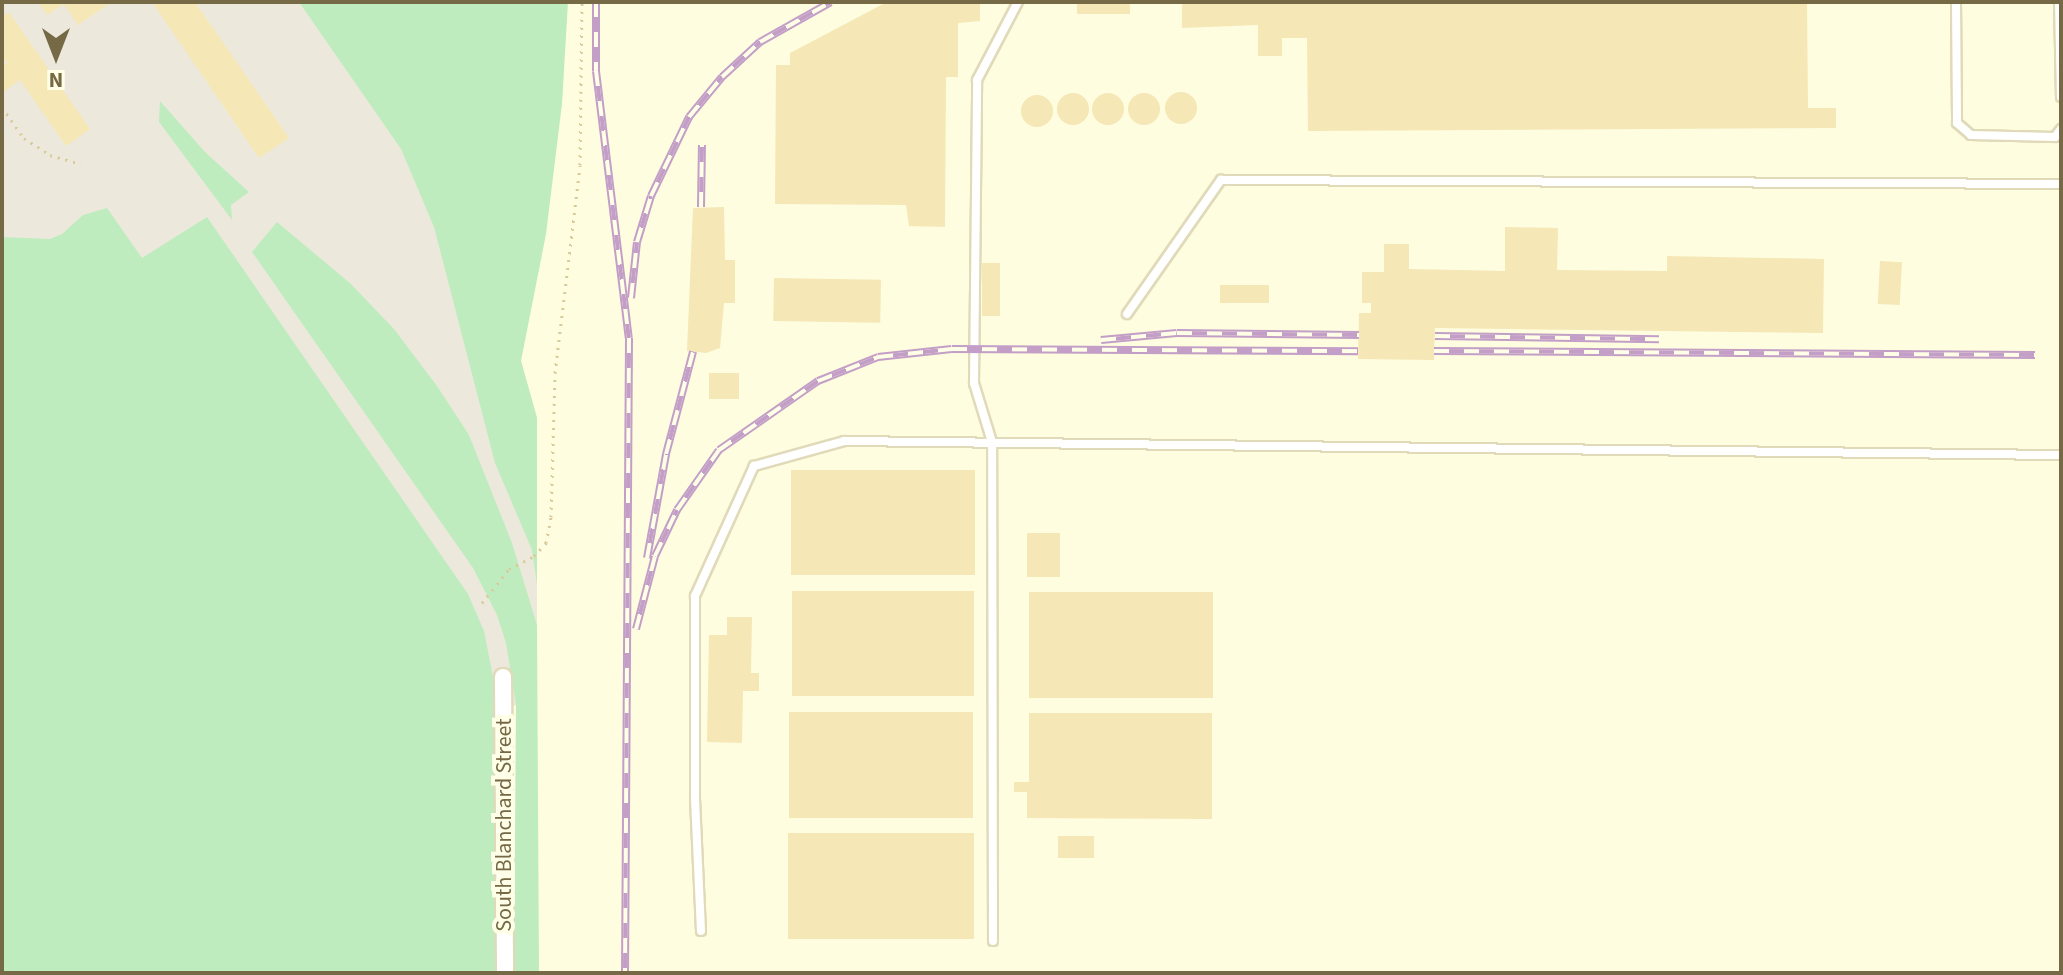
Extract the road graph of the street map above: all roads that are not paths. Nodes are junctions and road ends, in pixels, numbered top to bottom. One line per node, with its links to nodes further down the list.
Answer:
1 (1018, 2): 8 (lane)
2 (1956, 2): 5 (lane)
3 (2059, 2): 4 (lane)
4 (2061, 97)
5 (2061, 129)
6 (2061, 184): 7 (lane)
7 (1127, 314)
8 (992, 442): 9 (lane); 11 (lane); 12 (lane)
9 (2061, 455)
10 (503, 677): 13 (street, South Blanchard Street)
11 (701, 931)
12 (993, 941)
13 (505, 973)

